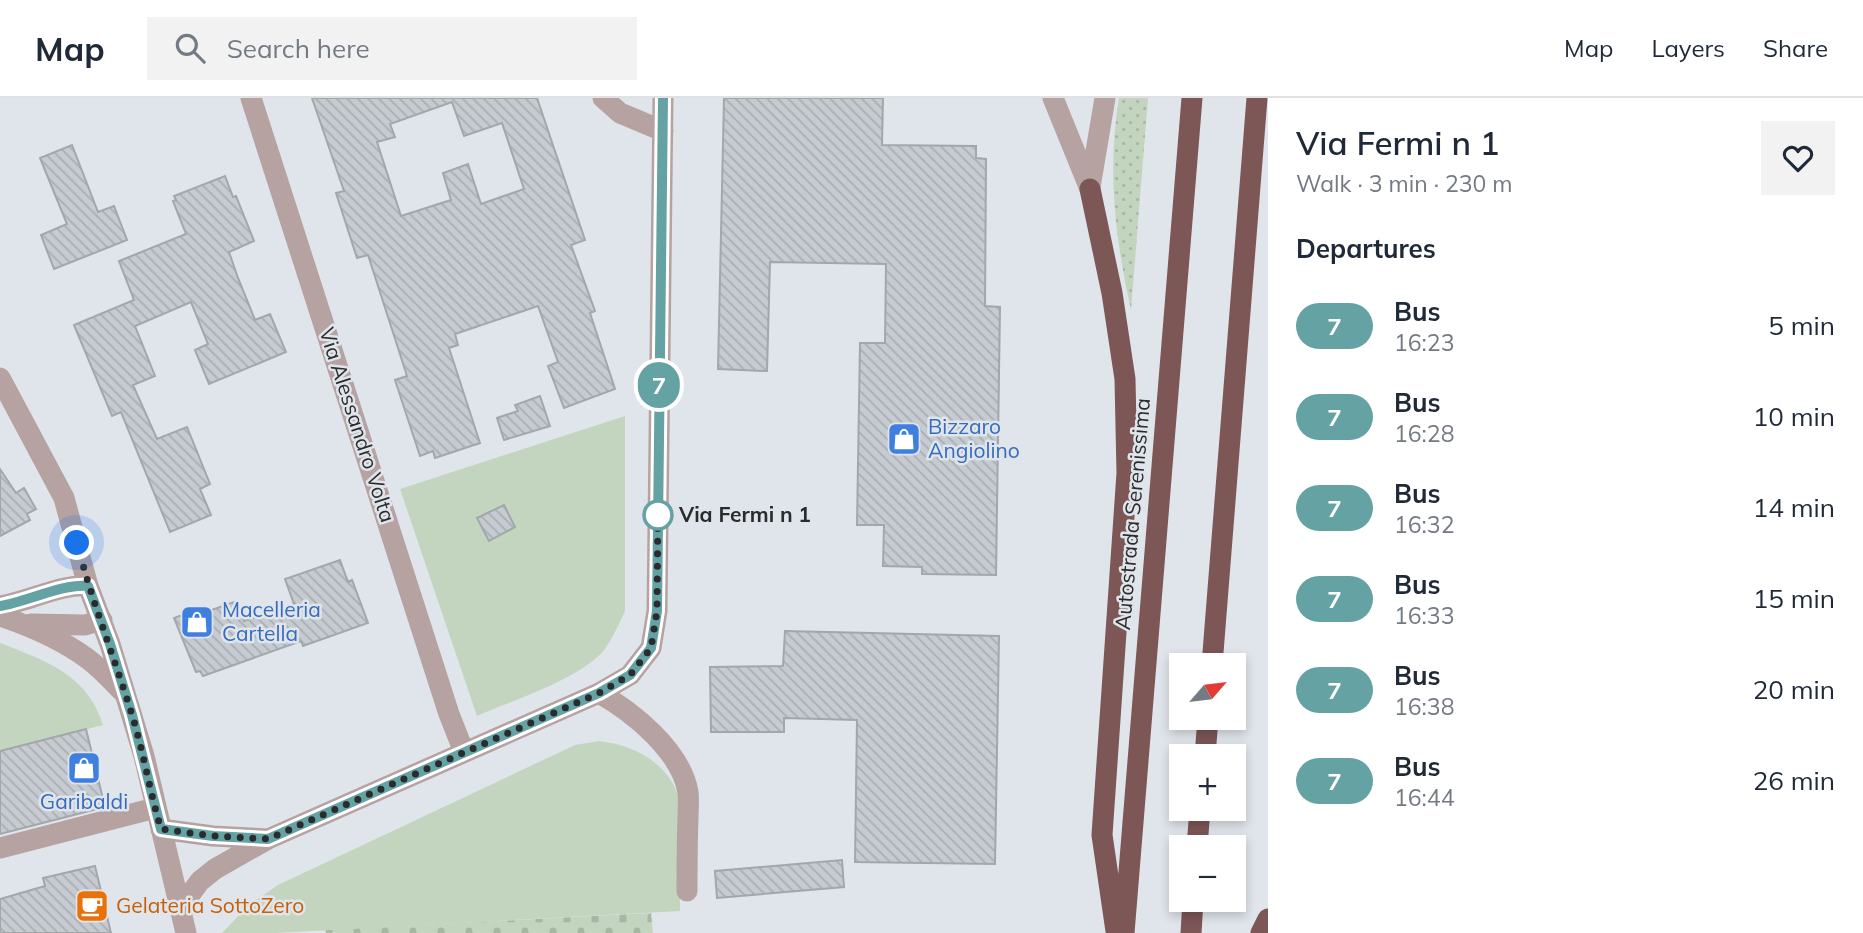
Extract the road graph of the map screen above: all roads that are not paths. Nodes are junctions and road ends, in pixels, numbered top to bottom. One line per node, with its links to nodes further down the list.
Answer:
1 (251, 98): 19 (street, Via Alessandro Volta)
2 (603, 98): 8 (street)
3 (663, 98): 8 (street)
4 (1053, 98): 9 (street)
5 (1105, 98): 9 (street)
6 (1192, 98): 30 (highway, Autostrada Serenissima)
7 (1257, 98): 16 (highway)
8 (663, 131): 17 (street)
9 (1090, 190): 29 (highway)
10 (0, 378): 11 (street)
11 (88, 586): 12 (street); 14 (street)
12 (0, 606)
13 (0, 616): 15 (street)
14 (102, 620): 15 (street); 18 (street)
15 (26, 624): 18 (street)
16 (1213, 653)
17 (599, 693): 19 (street); 24 (street)
18 (125, 694): 20 (street)
19 (464, 752): 22 (street)
20 (155, 808): 21 (street); 23 (street)
21 (161, 829): 22 (street); 25 (street)
22 (268, 839): 25 (street)
23 (0, 848)
24 (687, 891)
25 (180, 908): 28 (street)
26 (1192, 912): 31 (highway)
27 (1268, 919): 32 (highway)
28 (186, 933)
29 (1116, 933)
30 (1124, 933)
31 (1191, 933)
32 (1261, 933)

